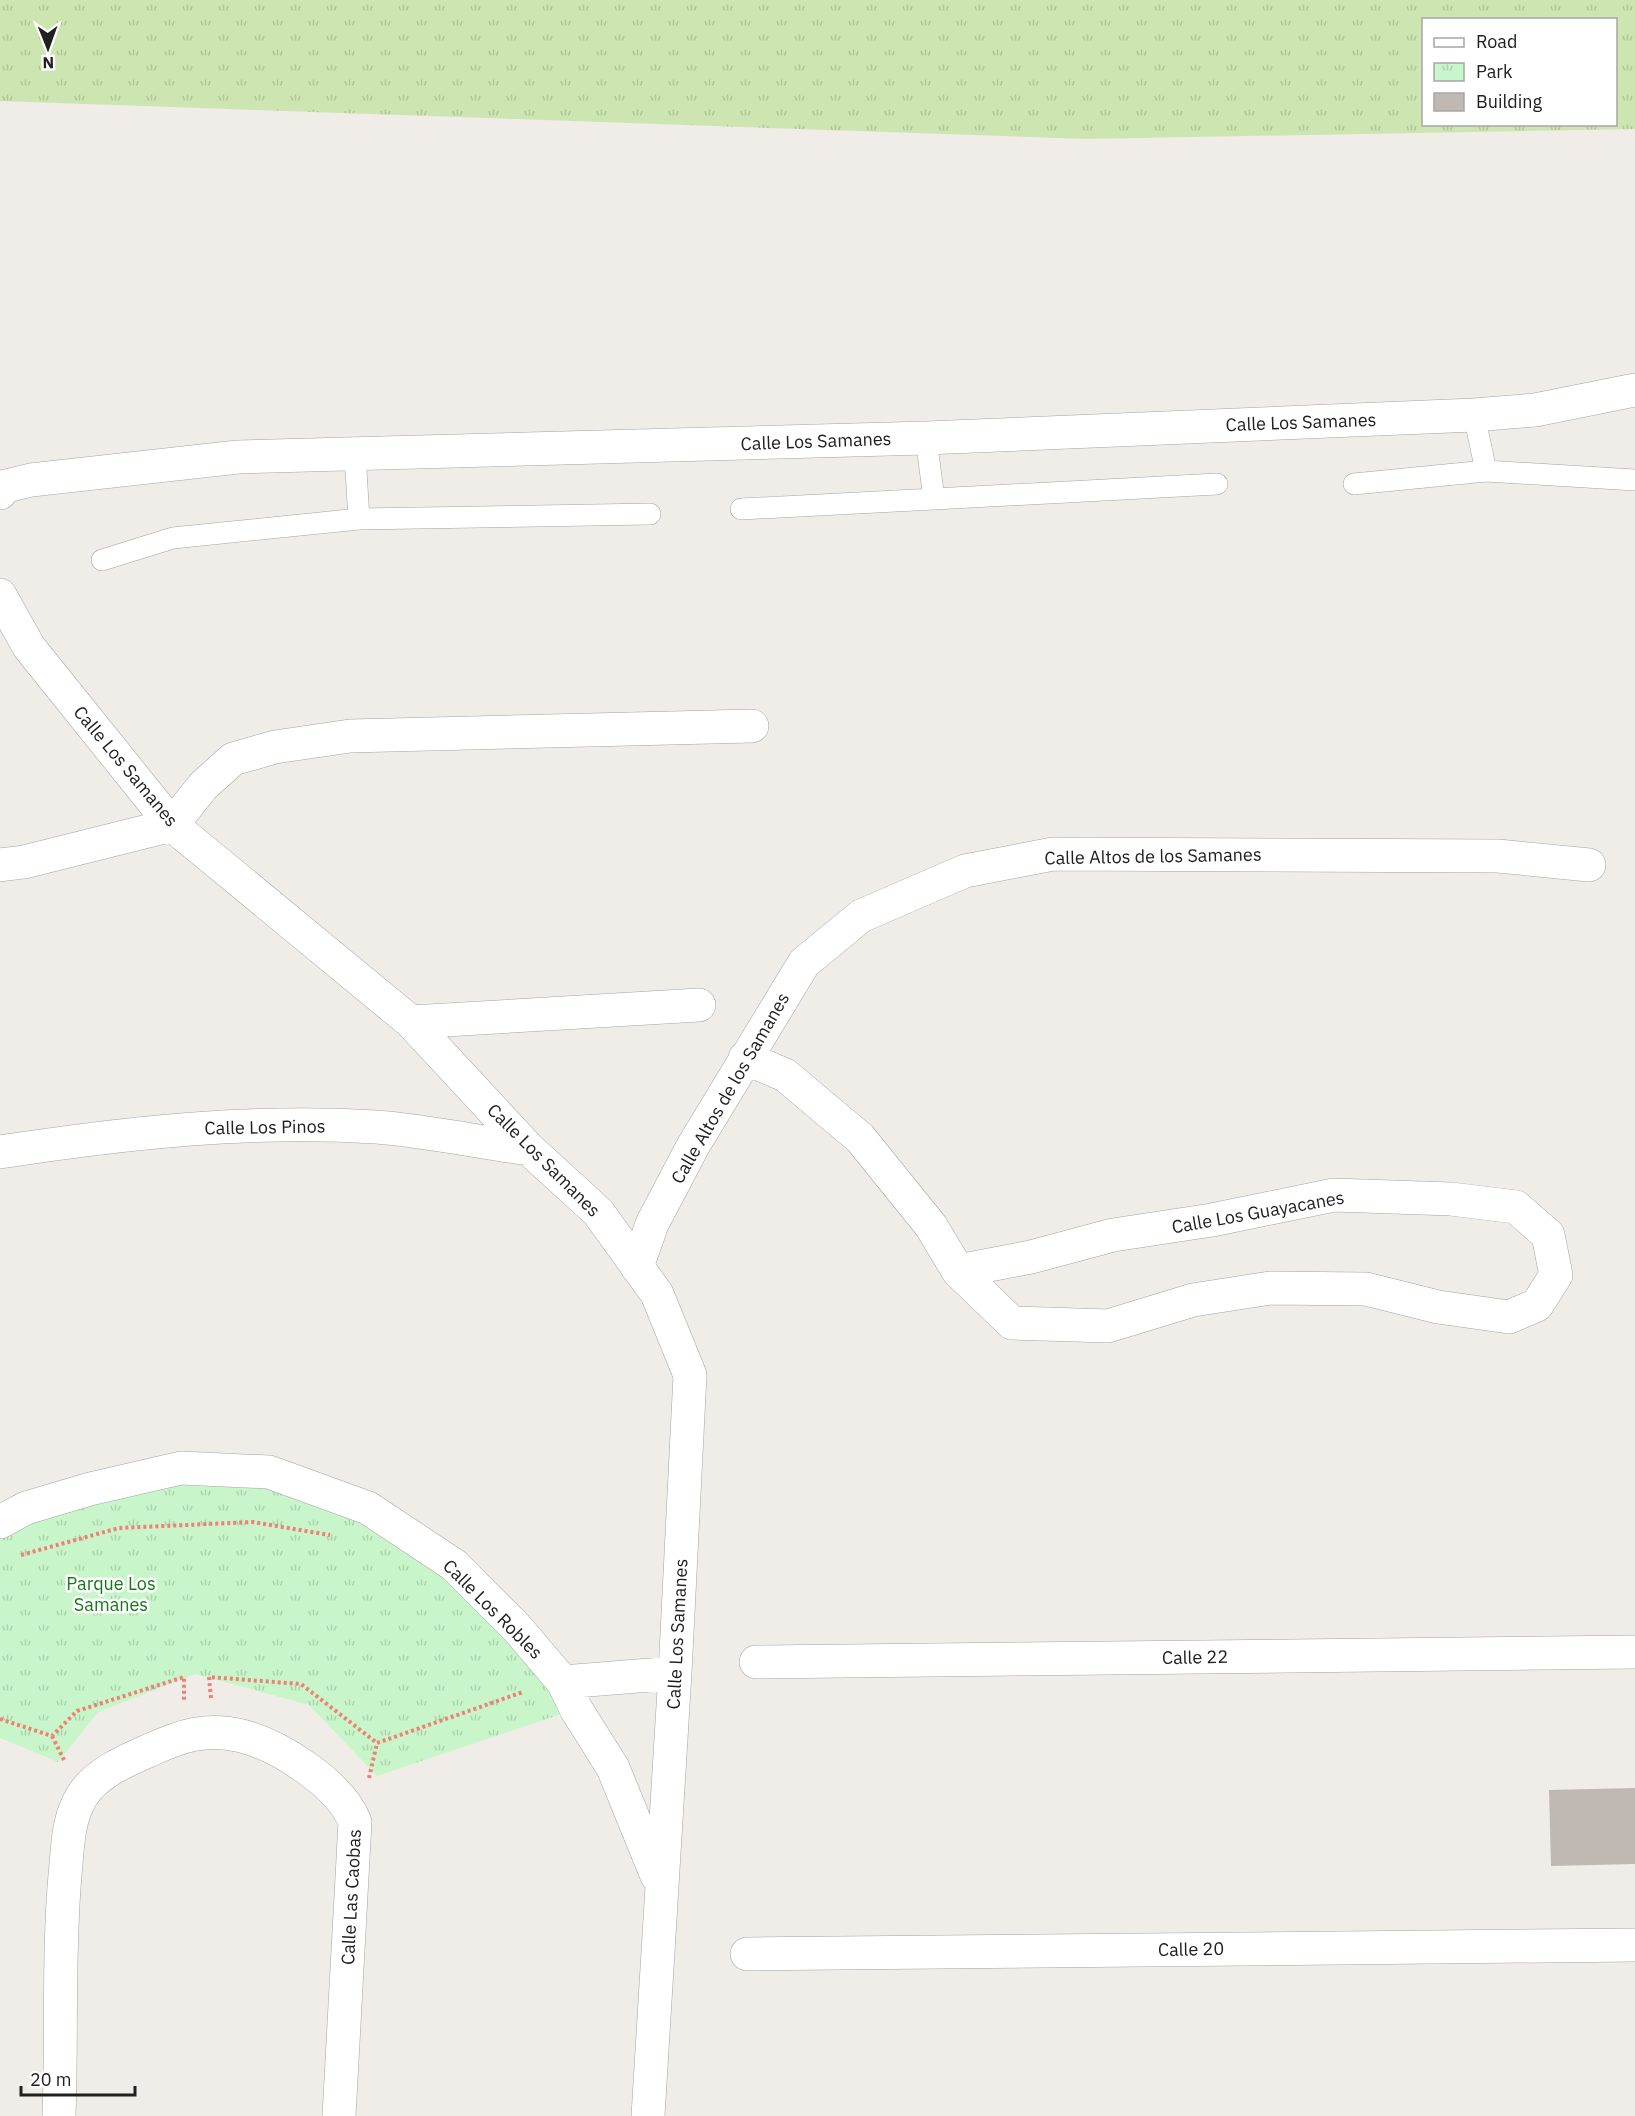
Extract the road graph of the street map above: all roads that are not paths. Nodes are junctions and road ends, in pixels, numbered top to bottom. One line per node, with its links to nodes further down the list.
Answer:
1 (1635, 390): 2 (street, Calle Los Samanes)
2 (1474, 415): 3 (street, Calle Los Samanes); 5 (lane)
3 (926, 438): 4 (street, Calle Los Samanes); 10 (lane)
4 (355, 454): 9 (street, Calle Los Samanes); 13 (lane)
5 (1486, 471): 6 (lane); 8 (lane)
6 (1635, 480)
7 (1217, 484): 10 (lane)
8 (1354, 484)
9 (1, 489)
10 (934, 499): 11 (lane)
11 (741, 509)
12 (650, 514): 13 (lane)
13 (359, 519): 14 (lane)
14 (102, 560)
15 (0, 595): 17 (street, Calle Los Samanes)
16 (752, 726): 17 (street)
17 (172, 825): 18 (street); 21 (street, Calle Los Samanes)
18 (0, 865)
19 (1589, 865): 22 (street, Calle Altos de los Samanes)
20 (699, 1005): 21 (street)
21 (411, 1022): 23 (street, Calle Los Samanes)
22 (745, 1058): 25 (street, Calle Altos de los Samanes); 26 (street, Calle Los Guayacanes)
23 (529, 1149): 24 (street, Calle Los Pinos); 25 (street, Calle Los Samanes)
24 (0, 1152)
25 (637, 1267): 30 (street, Calle Los Samanes)
26 (958, 1271): 26 (street, Calle Los Guayacanes)
27 (0, 1522): 31 (street, Calle Los Robles)
28 (1635, 1652): 29 (street, Calle 22)
29 (756, 1662)
30 (675, 1673): 31 (street); 32 (street, Calle Los Samanes)
31 (563, 1682): 32 (street, Calle Los Robles)
32 (661, 1886): 37 (street, Calle Los Samanes)
33 (1635, 1945): 34 (street, Calle 20)
34 (747, 1954)
35 (59, 2116): 36 (street, Calle Las Caobas)
36 (339, 2116)
37 (648, 2116)

